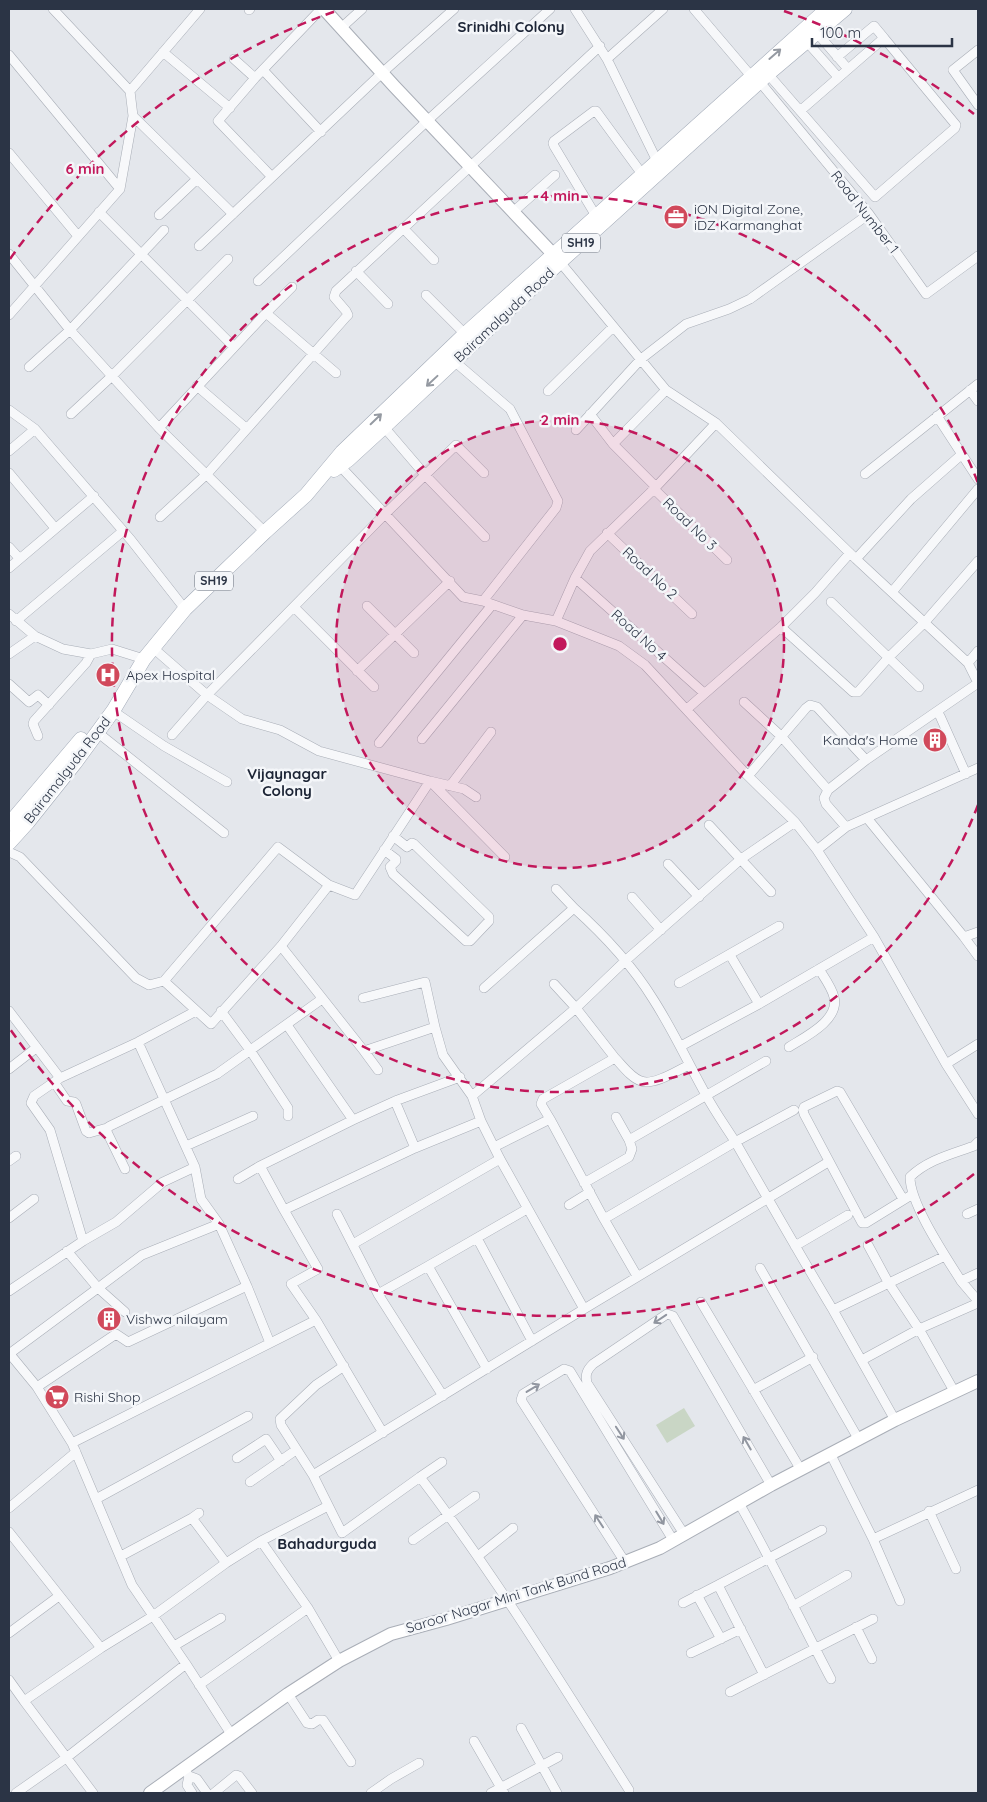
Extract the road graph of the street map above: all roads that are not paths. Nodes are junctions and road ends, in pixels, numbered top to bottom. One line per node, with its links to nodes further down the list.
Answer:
1 (53, 9): 28 (street)
2 (200, 9): 17 (street)
3 (322, 9): 12 (main road); 23 (street)
4 (362, 9): 12 (street)
5 (454, 9): 24 (street)
6 (550, 9): 33 (street)
7 (574, 9): 15 (street)
8 (663, 9): 20 (street)
9 (694, 9): 25 (street)
10 (827, 9): 25 (main road, Bairamalguda Road / SH19, one-way to 10)
11 (845, 9): 13 (main road, Bairamalguda Road / SH19)
12 (341, 28): 24 (main road)
13 (812, 38): 19 (street); 25 (main road, Bairamalguda Road / SH19); 26 (street)
14 (884, 38): 19 (street); 22 (street); 31 (street)
15 (600, 46): 20 (street); 37 (street)
16 (978, 50): 29 (street)
17 (163, 52): 28 (street); 30 (street)
18 (9, 55): 42 (street)
19 (837, 57): 22 (street)
20 (607, 59): 36 (street)
21 (234, 60): 27 (street)
22 (848, 69): 26 (street)
23 (263, 70): 27 (street); 34 (street)
24 (382, 73): 33 (main road); 34 (street)
25 (760, 77): 31 (street); 36 (main road, Bairamalguda Road / SH19); 46 (street, Road Number 1); 56 (main road, Bairamalguda Road / SH19)
26 (838, 77): 31 (street)
27 (255, 78): 30 (street)
28 (130, 90): 32 (street)
29 (978, 105)
30 (230, 108): 40 (street)
31 (800, 111)
32 (133, 116): 41 (street); 42 (street)
33 (427, 121): 37 (main road); 60 (street)
34 (321, 132): 40 (street)
35 (9, 153): 51 (street)
36 (657, 161): 38 (main road, Bairamalguda Road / SH19)
37 (470, 166): 44 (main road); 49 (street)
38 (642, 174): 48 (main road, Bairamalguda Road / SH19); 48 (street)
39 (555, 175): 44 (street)
40 (272, 177): 45 (street)
41 (197, 178): 45 (street); 47 (street)
42 (120, 189): 43 (street)
43 (99, 212): 51 (street); 54 (street)
44 (513, 212): 56 (main road)
45 (233, 214): 52 (street)
46 (869, 214): 55 (street, Road Number 1); 73 (street)
47 (159, 215)
48 (596, 216): 56 (main road, Bairamalguda Road / SH19)
49 (403, 228): 58 (street); 59 (street)
50 (164, 230): 54 (street)
51 (78, 236): 61 (street)
52 (199, 246)
53 (9, 254): 61 (street)
54 (141, 255): 64 (street); 69 (street)
55 (978, 256)
56 (556, 258): 68 (street); 70 (main road, Bairamalguda Road / SH19); 74 (main road, Bairamalguda Road / SH19)
57 (228, 259): 64 (street)
58 (434, 260)
59 (356, 272): 65 (street); 72 (street)
60 (258, 281)
61 (35, 285): 67 (street); 69 (street)
62 (292, 287): 66 (street)
63 (426, 294): 70 (street)
64 (186, 300): 71 (street); 77 (street)
65 (388, 304)
66 (266, 313): 71 (street); 72 (street)
67 (9, 316)
68 (613, 327): 73 (street); 82 (street)
69 (70, 330): 75 (street); 77 (street)
70 (466, 334): 104 (main road, Bairamalguda Road / SH19, one-way to 70)
71 (234, 348): 79 (street)
72 (313, 353): 76 (street); 92 (street)
73 (641, 359): 80 (street); 86 (street)
74 (454, 361): 89 (main road, Bairamalguda Road / SH19, one-way to 89); 125 (street)
75 (29, 367)
76 (336, 373)
77 (112, 376): 85 (street); 90 (street)
78 (978, 384): 81 (street)
79 (197, 386): 90 (street); 92 (street)
80 (666, 390): 88 (street); 94 (street)
81 (970, 390): 83 (street); 87 (street)
82 (548, 391)
83 (978, 401)
84 (9, 410): 91 (street)
85 (71, 414)
86 (590, 414): 93 (street); 94 (street, Road No 3)
87 (936, 416): 96 (street); 101 (street)
88 (716, 423): 105 (street); 116 (street)
89 (384, 427): 97 (main road, Bairamalguda Road / SH19); 102 (street)
90 (159, 428): 100 (street)
91 (34, 429): 95 (street); 107 (street)
92 (247, 429): 100 (street)
93 (576, 430)
94 (613, 444): 105 (street, Road No 3)
95 (9, 451)
96 (961, 455): 103 (street); 116 (street)
97 (340, 466): 104 (main road, Bairamalguda Road / SH19); 108 (street)
98 (9, 473): 110 (street)
99 (484, 473): 102 (street)
100 (207, 474): 109 (street); 112 (street)
101 (865, 474)
102 (426, 476): 108 (street); 114 (street)
103 (978, 479)
104 (319, 481): 112 (main road, Bairamalguda Road / SH19)
105 (654, 488): 113 (street); 118 (street, Road No 3)
106 (978, 489): 123 (street)
107 (94, 496): 110 (street); 111 (street)
108 (385, 514): 122 (street); 127 (street)
109 (160, 517)
110 (55, 528): 117 (street)
111 (124, 531): 128 (street); 132 (street)
112 (265, 532): 128 (main road, Bairamalguda Road / SH19)
113 (607, 533): 121 (street); 130 (street, Road No 2)
114 (484, 536)
115 (9, 547): 117 (street)
116 (853, 556): 123 (street); 135 (street)
117 (19, 558): 120 (street)
118 (727, 560)
119 (978, 561): 134 (street)
120 (9, 568)
121 (575, 578): 133 (street); 151 (street, Road No 4)
122 (450, 580): 125 (street); 136 (street)
123 (892, 592): 134 (street)
124 (831, 602): 143 (street)
125 (487, 603): 131 (street); 165 (street)
126 (367, 606): 136 (street)
127 (294, 608): 146 (street); 153 (street)
128 (185, 609): 138 (main road, Bairamalguda Road / SH19)
129 (9, 614): 132 (street)
130 (692, 614)
131 (523, 615): 133 (street); 164 (street)
132 (16, 621): 137 (street)
133 (556, 622): 156 (street)
134 (926, 622): 143 (street); 145 (street)
135 (781, 627): 143 (street); 151 (street)
136 (395, 634): 140 (street); 146 (street)
137 (35, 636): 141 (street); 142 (street)
138 (152, 647): 144 (main road, Bairamalguda Road / SH19); 153 (street)
139 (978, 651): 145 (street)
140 (414, 652)
141 (9, 654)
142 (91, 654): 144 (street); 155 (street)
143 (889, 657): 150 (street)
144 (144, 659): 152 (main road, Bairamalguda Road / SH19)
145 (968, 663): 147 (street)
146 (357, 670): 149 (street)
147 (978, 683): 166 (street)
148 (9, 684): 155 (street)
149 (374, 687)
150 (919, 687)
151 (704, 693): 156 (street)
152 (122, 694): 157 (main road, Bairamalguda Road / SH19); 177 (main road, Bairamalguda Road / SH19)
153 (207, 695): 161 (street); 170 (street)
154 (744, 702): 163 (street)
155 (49, 705): 162 (street)
156 (687, 709): 169 (street)
157 (114, 710): 159 (main road, Bairamalguda Road / SH19); 171 (street)
158 (940, 716): 168 (street)
159 (97, 732): 180 (street); 182 (main road, Bairamalguda Road / SH19)
160 (491, 732): 172 (street)
161 (172, 735)
162 (38, 736)
163 (781, 736): 166 (street); 169 (street); 173 (street)
164 (422, 739)
165 (380, 743)
166 (866, 760): 173 (street)
167 (978, 768): 168 (street)
168 (966, 774): 175 (street)
169 (748, 776): 176 (street)
170 (430, 780): 172 (street); 181 (street); 186 (street)
171 (227, 782)
172 (450, 786): 174 (street)
173 (828, 790): 179 (street)
174 (476, 796)
175 (867, 818): 179 (street); 199 (street)
176 (795, 822): 184 (street); 187 (street)
177 (9, 824)
178 (709, 825): 187 (street)
179 (846, 827): 184 (street)
180 (224, 833)
181 (393, 836): 183 (street); 183 (street)
182 (9, 843)
183 (384, 850): 189 (street)
184 (817, 850): 198 (street)
185 (9, 852): 205 (street)
186 (505, 857)
187 (740, 859): 191 (street); 193 (street)
188 (668, 864): 193 (street)
189 (329, 885): 200 (street); 205 (street)
190 (556, 889): 194 (street)
191 (771, 892)
192 (632, 897): 196 (street)
193 (698, 897): 196 (street)
194 (574, 908): 203 (street); 208 (street)
195 (779, 926): 201 (street)
196 (661, 930): 203 (street)
197 (978, 932): 199 (street)
198 (874, 937): 204 (street); 227 (street)
199 (964, 937): 202 (street)
200 (280, 946): 210 (street); 215 (street)
201 (730, 955): 206 (street); 211 (street)
202 (978, 956)
203 (625, 961): 212 (street); 220 (street)
204 (819, 969): 211 (street); 221 (street)
205 (164, 981): 214 (street)
206 (679, 983)
207 (554, 984): 212 (street)
208 (484, 988)
209 (363, 998): 217 (street)
210 (322, 999): 216 (street); 224 (street)
211 (759, 1004): 220 (street)
212 (576, 1008): 225 (street); 233 (street)
213 (9, 1011): 222 (street)
214 (196, 1011): 215 (street); 218 (street)
215 (222, 1011): 223 (street)
216 (287, 1025): 223 (street); 243 (street)
217 (435, 1027): 224 (street); 231 (street)
218 (138, 1042): 232 (street); 235 (street)
219 (978, 1044): 227 (street)
220 (681, 1046): 228 (street)
221 (789, 1047)
222 (36, 1048): 229 (street); 232 (street)
223 (250, 1050): 235 (street); 240 (street)
224 (364, 1051): 230 (street)
225 (615, 1058): 228 (street); 242 (street)
226 (766, 1061): 234 (street)
227 (946, 1064): 238 (street)
228 (690, 1065): 234 (street)
229 (9, 1069)
230 (378, 1070)
231 (460, 1077): 233 (street); 236 (street)
232 (57, 1080): 245 (street); 275 (street)
233 (472, 1096): 244 (street)
234 (706, 1096): 246 (street); 247 (street)
235 (165, 1100): 245 (street); 249 (street)
236 (395, 1101): 243 (street); 251 (street)
237 (794, 1110): 247 (street)
238 (978, 1114)
239 (253, 1116): 249 (street)
240 (288, 1116)
241 (616, 1117): 246 (street)
242 (550, 1119): 250 (street); 258 (street)
243 (353, 1120): 254 (street)
244 (481, 1121): 250 (street); 251 (street)
245 (107, 1128): 256 (street)
246 (629, 1140): 258 (street)
247 (735, 1142): 262 (street); 272 (street)
248 (978, 1142): 259 (street)
249 (186, 1146): 255 (street)
250 (494, 1147): 252 (street)
251 (415, 1148): 266 (street)
252 (500, 1160): 265 (street); 276 (street)
253 (825, 1164): 262 (street)
254 (260, 1166): 257 (street); 266 (street)
255 (195, 1167): 273 (street); 275 (street)
256 (125, 1169)
257 (238, 1179)
258 (584, 1182): 260 (street)
259 (911, 1186): 261 (street); 261 (street); 280 (street)
260 (590, 1192): 264 (street); 272 (street)
261 (900, 1193): 261 (street)
262 (766, 1198): 278 (street); 284 (street)
263 (34, 1199): 271 (street)
264 (569, 1205)
265 (527, 1209): 274 (street); 293 (street)
266 (284, 1210): 296 (street)
267 (978, 1210): 269 (street)
268 (337, 1214): 276 (street)
269 (967, 1214)
270 (848, 1215): 278 (street)
271 (9, 1218)
272 (604, 1220): 284 (street)
273 (219, 1224): 287 (street); 288 (street)
274 (477, 1238): 281 (street); 298 (street)
275 (83, 1240): 279 (street)
276 (353, 1244): 290 (street)
277 (868, 1245): 286 (street)
278 (795, 1246): 294 (street)
279 (67, 1251): 288 (street); 289 (street)
280 (945, 1256): 285 (street); 286 (street)
281 (428, 1266): 290 (street); 304 (street)
282 (760, 1268): 301 (street)
283 (978, 1273): 285 (street)
284 (637, 1276): 293 (street)
285 (961, 1281): 292 (street)
286 (888, 1282): 294 (street); 297 (street)
287 (247, 1286): 299 (street); 306 (street)
288 (98, 1288): 295 (street); 300 (street)
289 (9, 1291)
290 (378, 1294): 309 (street)
291 (700, 1302): 307 (street)
292 (978, 1302): 297 (street)
293 (584, 1309): 298 (street)
294 (833, 1310): 302 (street)
295 (125, 1312)
296 (316, 1320): 299 (street); 303 (street)
297 (920, 1329): 302 (street); 308 (street)
298 (532, 1341): 304 (street)
299 (270, 1343): 314 (street)
300 (9, 1353): 306 (street)
301 (812, 1356): 307 (street); 313 (street)
302 (862, 1360): 311 (street)
303 (344, 1366): 312 (street); 315 (street)
304 (487, 1369): 309 (street)
305 (978, 1381): 308 (main road, Saroor Nagar Mini Tank Bund Road)
306 (37, 1387): 314 (street)
307 (752, 1390): 320 (street)
308 (954, 1391): 311 (main road, Saroor Nagar Mini Tank Bund Road)
309 (444, 1396): 312 (street)
310 (248, 1416): 327 (street)
311 (895, 1420): 313 (main road, Saroor Nagar Mini Tank Bund Road)
312 (383, 1433): 321 (street)
313 (859, 1440): 316 (main road, Saroor Nagar Mini Tank Bund Road)
314 (74, 1447): 327 (street); 330 (street)
315 (296, 1450): 318 (street); 321 (street)
316 (831, 1455): 320 (main road, Saroor Nagar Mini Tank Bund Road); 337 (street)
317 (237, 1458): 318 (street)
318 (281, 1461): 323 (street)
319 (442, 1462): 322 (street)
320 (801, 1470): 324 (main road, Saroor Nagar Mini Tank Bund Road)
321 (313, 1474): 329 (street)
322 (420, 1477): 329 (street); 332 (street)
323 (250, 1482)
324 (771, 1485): 328 (main road, Saroor Nagar Mini Tank Bund Road); 336 (street, one-way to 336)
325 (978, 1490): 331 (street)
326 (475, 1496): 332 (street)
327 (96, 1499): 340 (street)
328 (739, 1503): 336 (main road, Saroor Nagar Mini Tank Bund Road); 342 (street)
329 (328, 1506): 339 (street)
330 (9, 1508)
331 (930, 1511): 337 (street); 345 (street)
332 (448, 1514): 338 (street); 341 (street)
333 (513, 1528): 341 (street)
334 (822, 1530): 342 (street)
335 (9, 1532): 349 (street)
336 (679, 1537): 343 (main road, Saroor Nagar Mini Tank Bund Road); 343 (street, one-way to 336)
337 (873, 1539): 351 (street)
338 (413, 1540)
339 (261, 1541): 344 (street); 354 (street)
340 (121, 1556): 344 (street); 355 (street)
341 (478, 1556): 350 (street)
342 (770, 1557): 347 (street); 353 (street)
343 (625, 1562): 350 (main road, Saroor Nagar Mini Tank Bund Road)
344 (226, 1563): 355 (street)
345 (956, 1570)
346 (847, 1575): 353 (street)
347 (718, 1585): 348 (street); 359 (street)
348 (697, 1595): 352 (street); 361 (street)
349 (59, 1596): 360 (street); 364 (street)
350 (509, 1600): 367 (main road, Saroor Nagar Mini Tank Bund Road); 387 (street)
351 (900, 1601)
352 (683, 1603)
353 (793, 1606): 363 (street)
354 (308, 1608): 367 (street); 372 (street)
355 (154, 1616): 362 (street); 364 (street)
356 (221, 1618): 362 (street)
357 (872, 1619): 358 (street)
358 (856, 1627): 363 (street); 366 (street)
359 (741, 1629): 361 (street); 369 (street)
360 (9, 1634)
361 (721, 1639): 365 (street)
362 (174, 1646): 368 (street)
363 (815, 1647): 369 (street); 370 (street)
364 (101, 1648): 375 (street)
365 (691, 1653)
366 (872, 1659)
367 (339, 1661): 374 (main road, Saroor Nagar Mini Tank Bund Road)
368 (186, 1664): 372 (street); 380 (street)
369 (764, 1675): 373 (street)
370 (831, 1678)
371 (9, 1680): 375 (street)
372 (199, 1685): 377 (street)
373 (730, 1692)
374 (288, 1694): 377 (main road, Saroor Nagar Mini Tank Bund Road); 381 (street)
375 (24, 1701): 380 (street)
376 (521, 1728): 383 (street)
377 (231, 1734): 384 (main road, Saroor Nagar Mini Tank Bund Road)
378 (474, 1741): 386 (street)
379 (558, 1757): 383 (street)
380 (66, 1758): 389 (street); 390 (street)
381 (352, 1762)
382 (420, 1763): 396 (street)
383 (542, 1766): 386 (street); 398 (street)
384 (187, 1772): 391 (main road, Saroor Nagar Mini Tank Bund Road); 392 (street); 393 (street)
385 (9, 1790): 388 (street)
386 (502, 1790): 397 (street)
387 (629, 1790)
388 (11, 1793)
389 (16, 1793)
390 (93, 1793)
391 (150, 1793)
392 (192, 1793)
393 (208, 1793)
394 (214, 1793): 395 (street)
395 (252, 1793)
396 (370, 1793)
397 (491, 1793)
398 (557, 1793)

